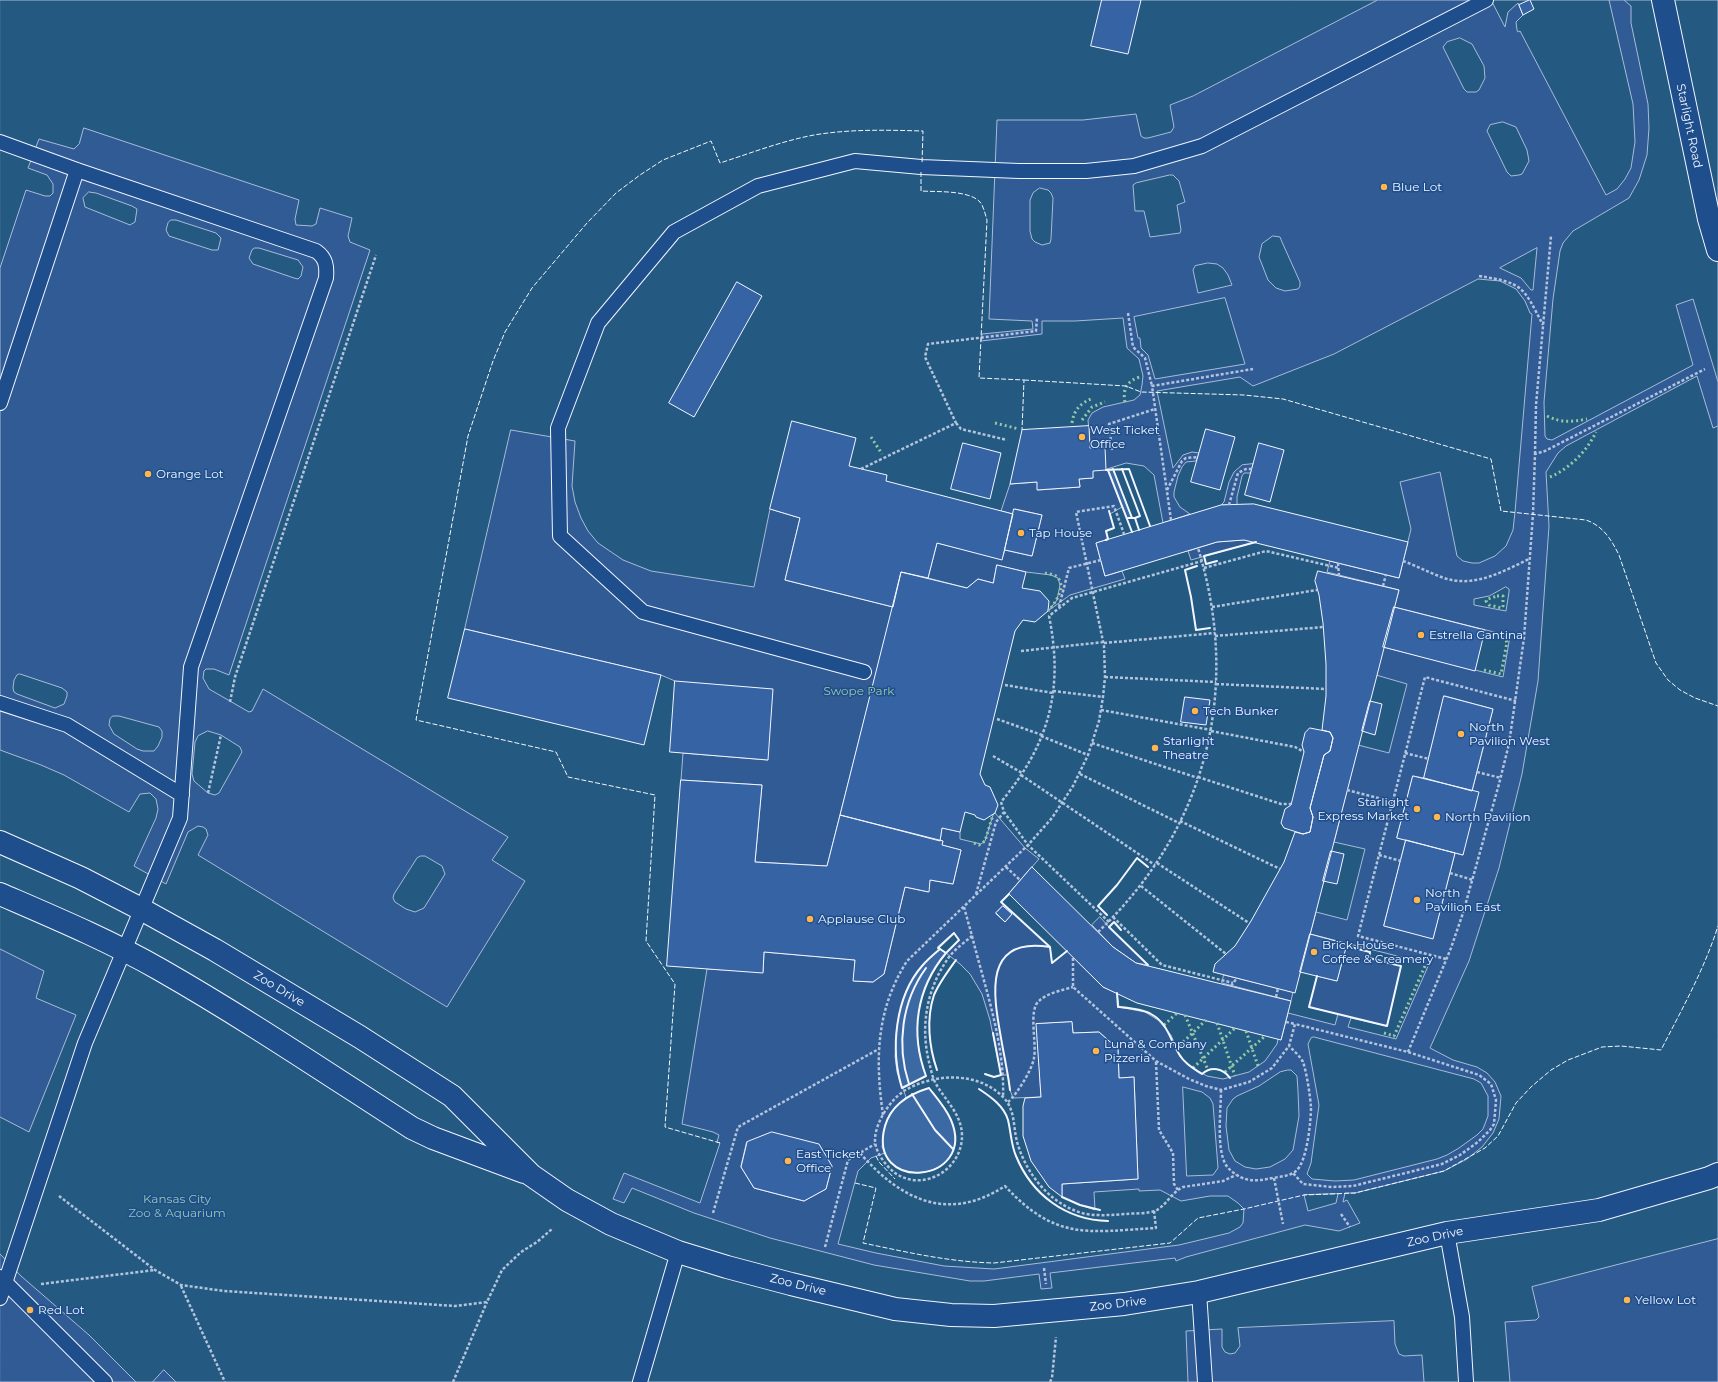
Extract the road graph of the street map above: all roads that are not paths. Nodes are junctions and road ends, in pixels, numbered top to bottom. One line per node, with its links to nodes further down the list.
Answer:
1 (1486, 0): 7 (lane)
2 (1663, 0): 5 (street, Starlight Road)
3 (0, 142): 4 (lane)
4 (77, 170): 6 (lane); 9 (lane)
5 (1718, 250)
6 (0, 403)
7 (864, 672)
8 (0, 703): 9 (lane)
9 (182, 795): 12 (lane)
10 (0, 842): 12 (street, Zoo Drive)
11 (0, 894): 13 (street, Zoo Drive)
12 (142, 909): 13 (lane); 15 (street, Zoo Drive)
13 (123, 951): 15 (street, Zoo Drive); 18 (lane)
14 (1718, 1174): 16 (street, Zoo Drive)
15 (531, 1175): 17 (street, Zoo Drive)
16 (1447, 1233): 19 (street, Zoo Drive); 24 (lane)
17 (678, 1252): 19 (street, Zoo Drive); 22 (lane)
18 (3, 1280): 20 (lane); 21 (lane)
19 (1199, 1292): 23 (lane)
20 (0, 1298)
21 (105, 1382)
22 (640, 1382)
23 (1204, 1382)
24 (1466, 1382)

